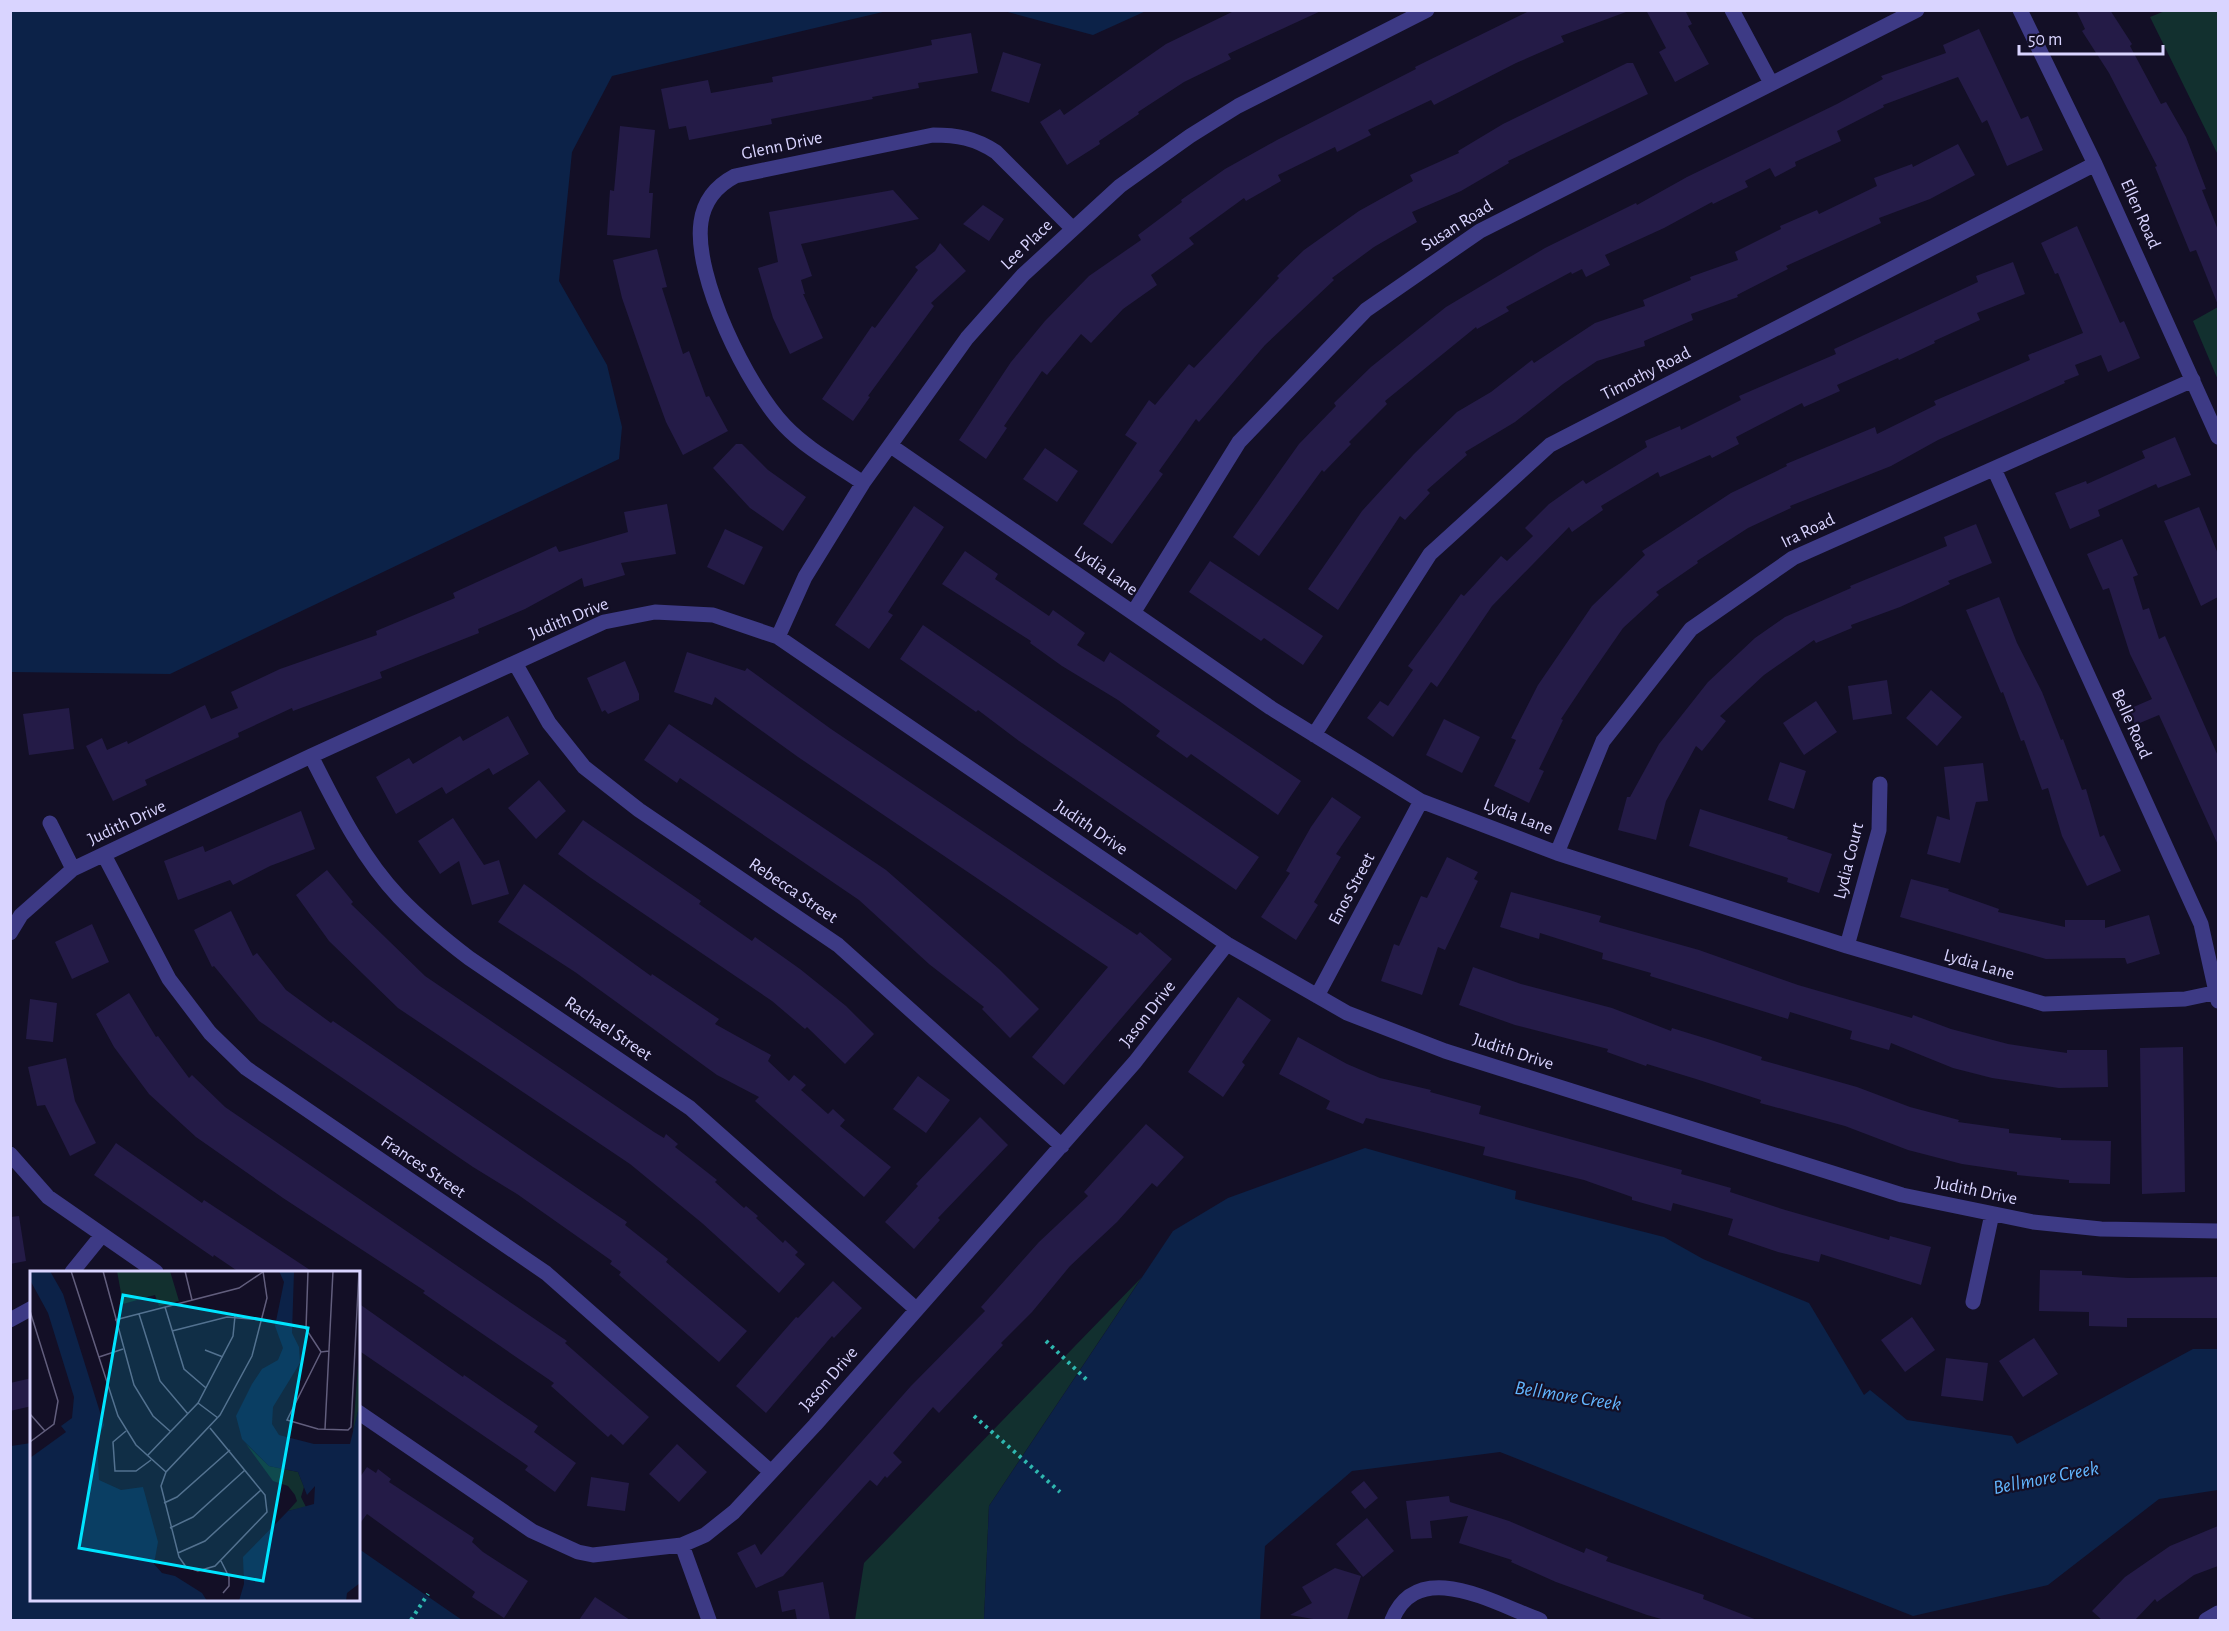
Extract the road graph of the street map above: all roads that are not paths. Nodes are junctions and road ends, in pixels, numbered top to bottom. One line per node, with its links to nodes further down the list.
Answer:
1 (1427, 10): 7 (street, Lee Place)
2 (1732, 10): 5 (street)
3 (1917, 10): 5 (street, Susan Road)
4 (2020, 10): 6 (street, Ellen Road)
5 (1771, 83): 13 (street, Susan Road)
6 (2096, 164): 8 (street, Ellen Road); 16 (street, Timothy Road)
7 (1073, 229): 10 (street, Lee Place); 12 (street, Glenn Drive)
8 (2193, 380): 9 (street, Ellen Road); 11 (street, Ira Road)
9 (2218, 437)
10 (891, 446): 12 (street, Lee Place); 13 (street, Lydia Lane)
11 (1994, 469): 21 (street, Ira Road); 28 (street, Belle Road)
12 (863, 483): 14 (street, Lee Place)
13 (1133, 613): 16 (street, Lydia Lane)
14 (778, 637): 15 (street, Judith Drive); 25 (street, Judith Drive)
15 (515, 663): 17 (street, Judith Drive); 29 (street, Rebecca Street)
16 (1314, 735): 19 (street, Lydia Lane)
17 (311, 756): 22 (street, Judith Drive); 38 (street, Rachael Street)
18 (1880, 784): 26 (street, Lydia Court)
19 (1420, 801): 21 (street, Lydia Lane); 27 (street, Enos Street)
20 (50, 823): 23 (street)
21 (1557, 853): 26 (street, Lydia Lane)
22 (104, 855): 23 (street, Judith Drive); 41 (street, Frances Street)
23 (74, 869): 24 (street, Judith Drive)
24 (10, 933)
25 (1227, 944): 27 (street, Judith Drive); 29 (street, Jason Drive)
26 (1848, 946): 28 (street, Lydia Lane)
27 (1317, 996): 31 (street, Judith Drive)
28 (2218, 997)
29 (1062, 1146): 38 (street, Jason Drive)
30 (10, 1154): 33 (street)
31 (1992, 1214): 32 (street, Judith Drive); 36 (street)
32 (2218, 1231)
33 (102, 1236): 34 (street); 35 (street)
34 (73, 1271)
35 (154, 1271)
36 (1973, 1302)
37 (30, 1309): 39 (street)
38 (916, 1309): 41 (street, Jason Drive)
39 (10, 1320)
40 (360, 1413): 42 (street, Jason Drive)
41 (770, 1471): 42 (street, Jason Drive)
42 (682, 1545): 44 (street)
43 (2218, 1613): 47 (street)
44 (709, 1620)
45 (1392, 1620): 46 (street)
46 (1539, 1620)
47 (2206, 1620)

